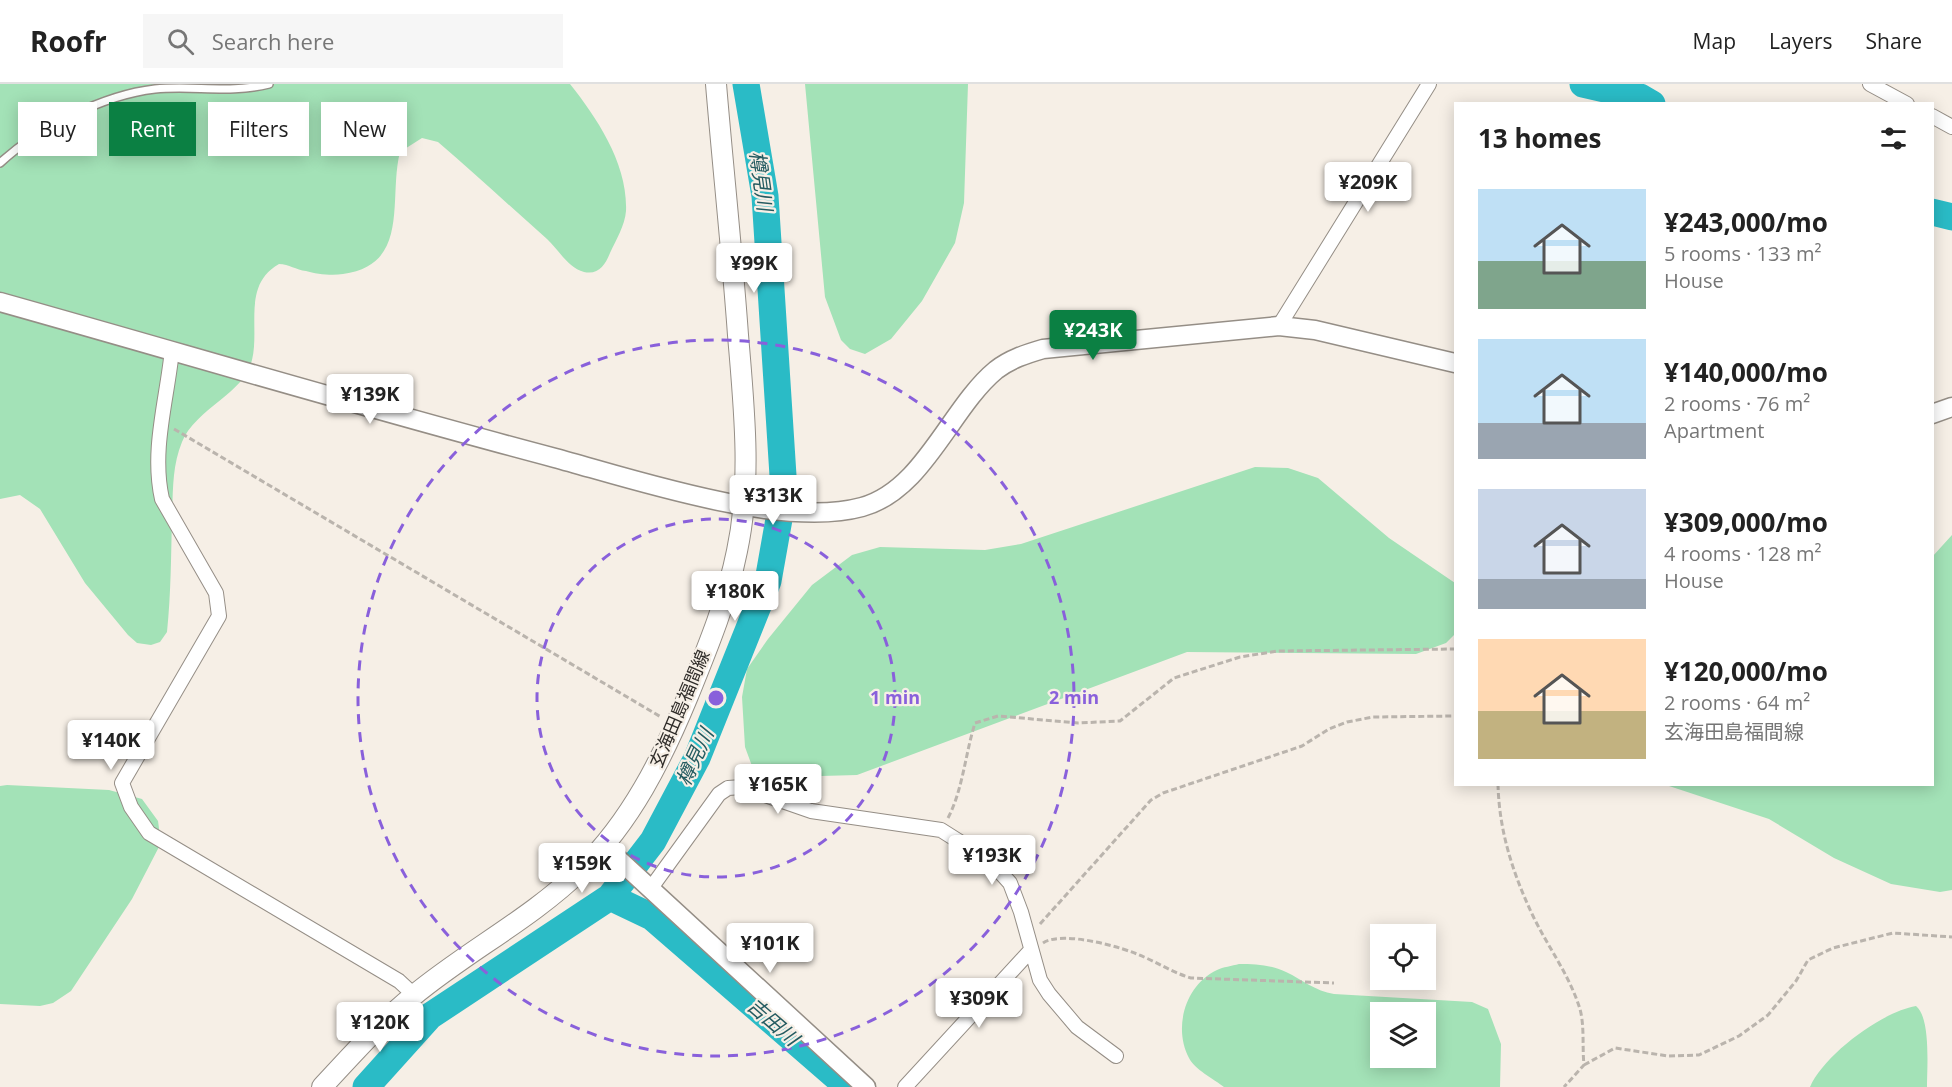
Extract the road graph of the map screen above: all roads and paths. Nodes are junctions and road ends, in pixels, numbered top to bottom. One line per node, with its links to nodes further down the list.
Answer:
1 (269, 84): 8 (lane)
2 (716, 84): 16 (main road, 玄海田島福間線)
3 (1429, 84): 10 (street)
4 (1869, 84): 5 (street)
5 (1903, 102)
6 (1934, 117): 7 (street)
7 (1952, 126)
8 (0, 163)
9 (0, 302): 11 (street)
10 (1279, 326): 12 (street); 16 (street)
11 (172, 350): 15 (street); 16 (street)
12 (1454, 363)
13 (1952, 407): 14 (street)
14 (1934, 413)
15 (163, 422): 19 (path); 27 (street)
16 (746, 506): 19 (main road, 玄海田島福間線)
17 (1454, 649): 21 (path)
18 (1454, 716): 25 (path)
19 (676, 725): 22 (main road, 玄海田島福間線)
20 (1498, 786): 29 (path)
21 (940, 830): 23 (street); 25 (street)
22 (608, 849): 23 (street); 27 (main road, 玄海田島福間線)
23 (647, 885): 31 (street)
24 (1952, 938): 29 (path)
25 (1031, 950): 26 (path); 28 (street); 32 (street)
26 (1334, 982)
27 (414, 995): 30 (main road, 玄海田島福間線)
28 (1116, 1056)
29 (1584, 1065): 33 (path)
30 (322, 1087)
31 (866, 1087)
32 (904, 1087)
33 (1564, 1087)

